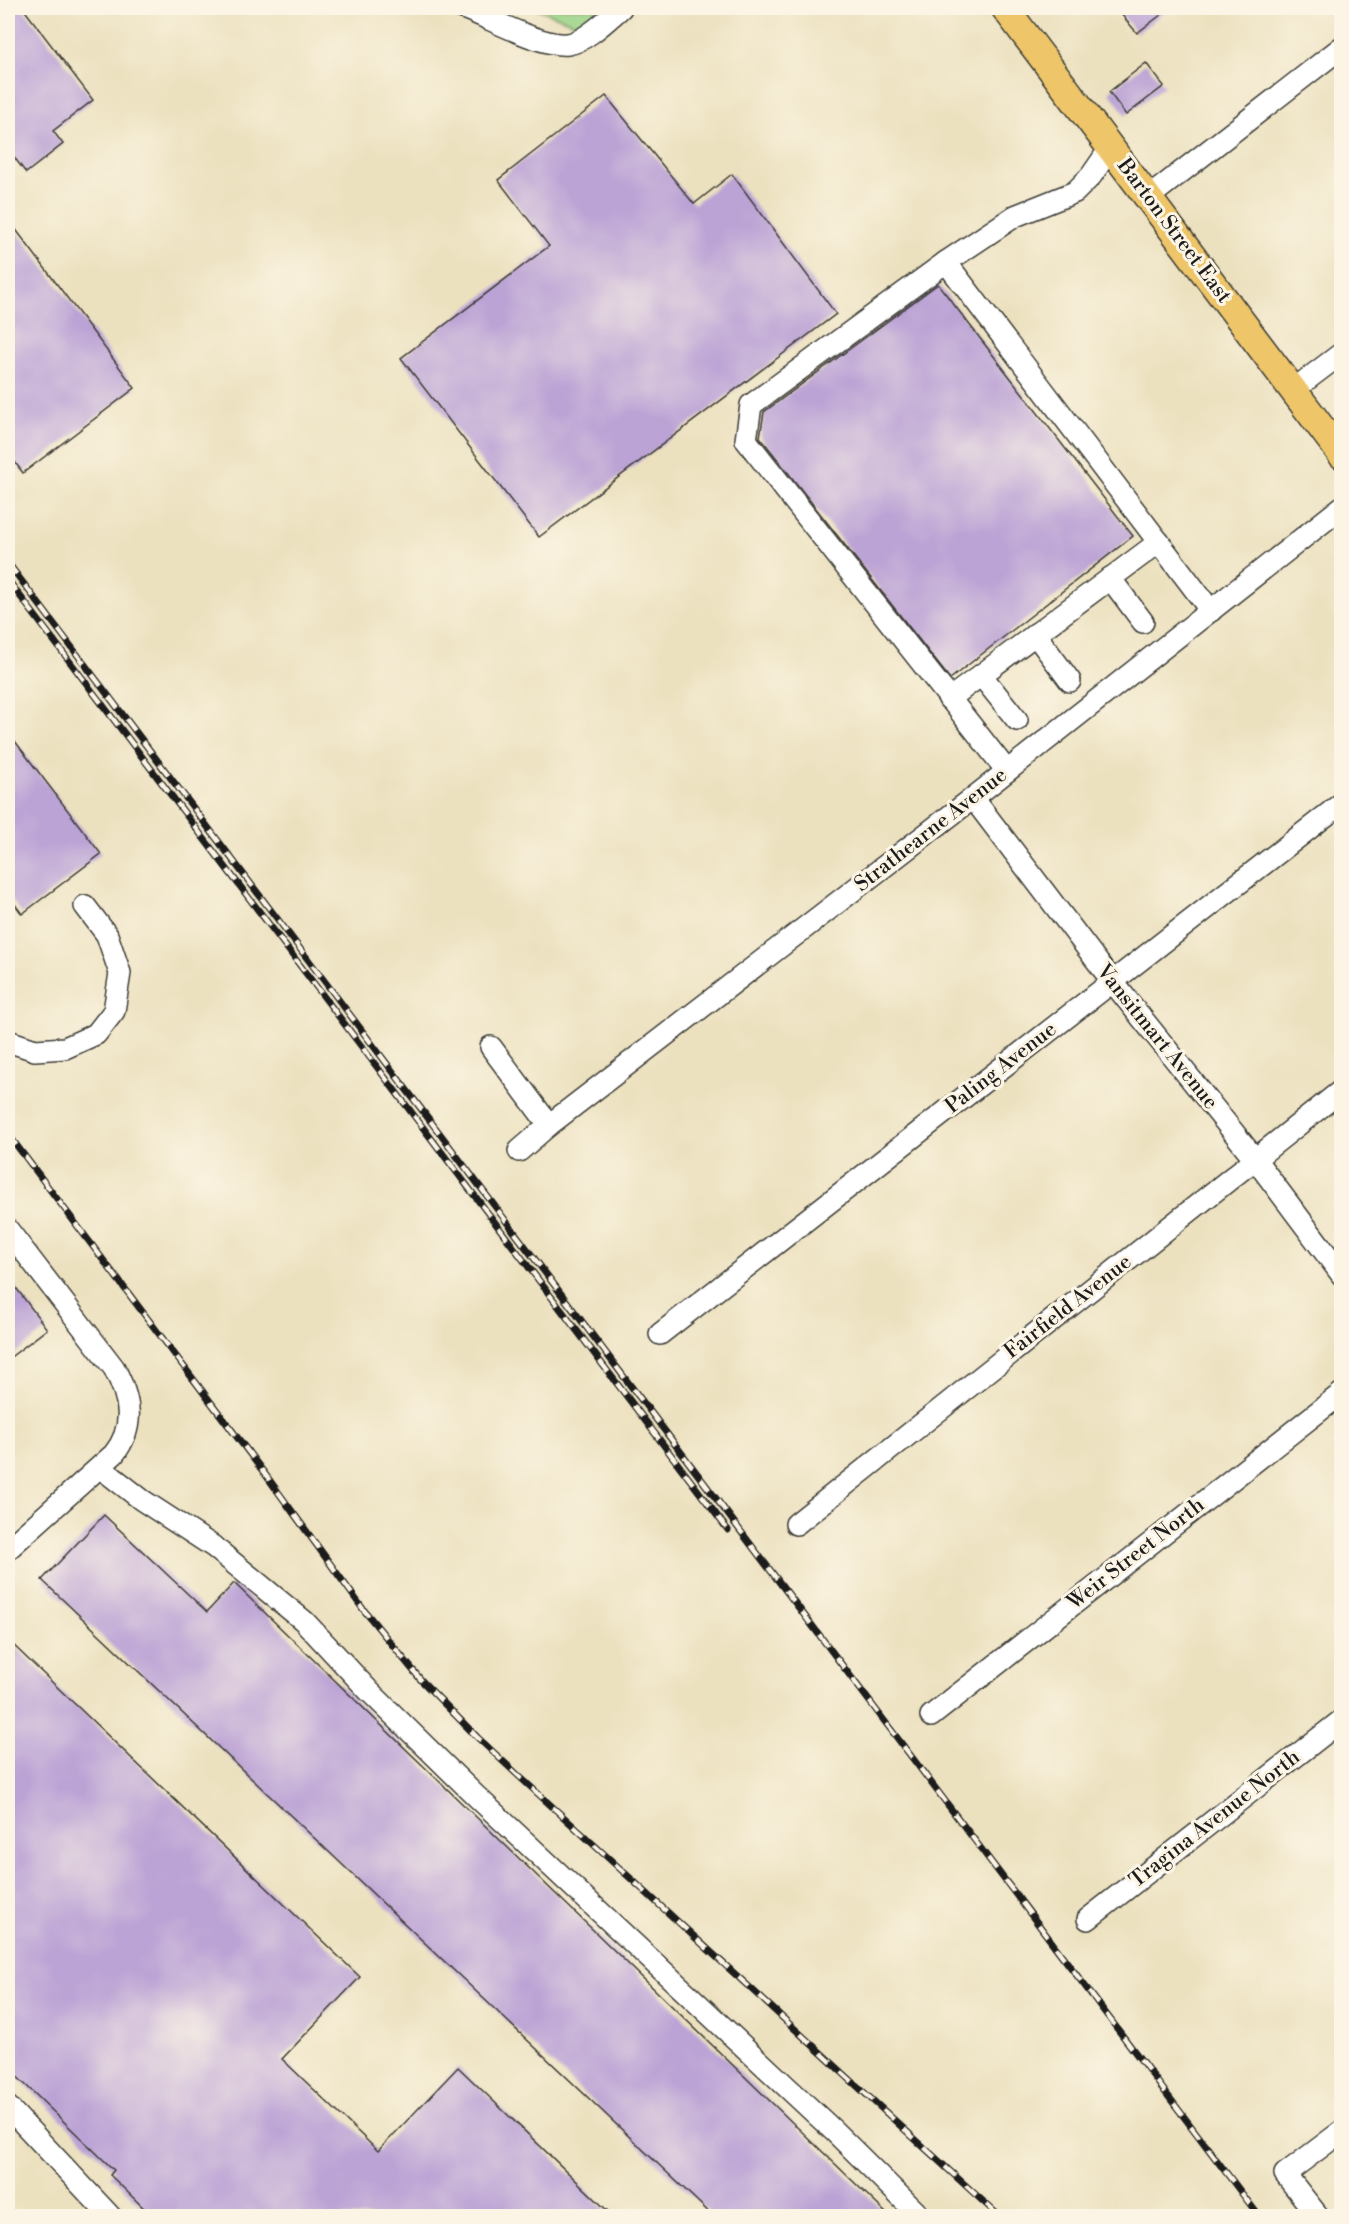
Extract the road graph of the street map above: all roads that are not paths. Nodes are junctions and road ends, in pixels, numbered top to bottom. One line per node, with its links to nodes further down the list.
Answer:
1 (464, 8): 2 (street)
2 (621, 8)
3 (1005, 8): 5 (main road, Barton Street East)
4 (1341, 47): 6 (street)
5 (1111, 147): 6 (main road, Barton Street East); 7 (street)
6 (1149, 197): 9 (main road, Barton Street East)
7 (946, 262): 12 (street); 19 (street)
8 (1341, 353): 9 (street)
9 (1293, 390): 10 (main road, Barton Street East)
10 (1341, 454)
11 (1341, 507): 14 (street, Strathearne Avenue)
12 (1159, 542): 13 (street); 14 (street)
13 (1110, 578): 15 (street); 16 (street)
14 (1211, 611): 21 (street, Strathearne Avenue)
15 (1143, 622)
16 (1035, 634): 17 (street); 18 (street)
17 (981, 675): 19 (street); 20 (street)
18 (1070, 681)
19 (949, 699): 21 (street)
20 (1017, 720)
21 (1007, 771): 22 (street, Strathearne Avenue)
22 (973, 798): 25 (street, Vansitmart Avenue); 29 (street, Strathearne Avenue)
23 (1341, 803): 25 (street, Paling Avenue)
24 (85, 906): 26 (street)
25 (1112, 981): 31 (street, Vansitmart Avenue); 34 (street, Paling Avenue)
26 (8, 1041)
27 (491, 1047): 29 (street)
28 (1341, 1090): 31 (street, Fairfield Avenue)
29 (549, 1125): 30 (street, Strathearne Avenue)
30 (519, 1151)
31 (1254, 1159): 33 (street, Vansitmart Avenue); 37 (street, Fairfield Avenue)
32 (8, 1230): 36 (street)
33 (1341, 1275)
34 (660, 1334)
35 (1341, 1392): 39 (street, Weir Street North)
36 (101, 1468): 38 (street); 45 (street)
37 (796, 1524)
38 (8, 1549)
39 (931, 1716)
40 (1341, 1720): 41 (street, Tragina Avenue North)
41 (1089, 1919)
42 (8, 2107): 44 (street)
43 (1341, 2131): 46 (street)
44 (110, 2217)
45 (920, 2217)
46 (1318, 2217)

